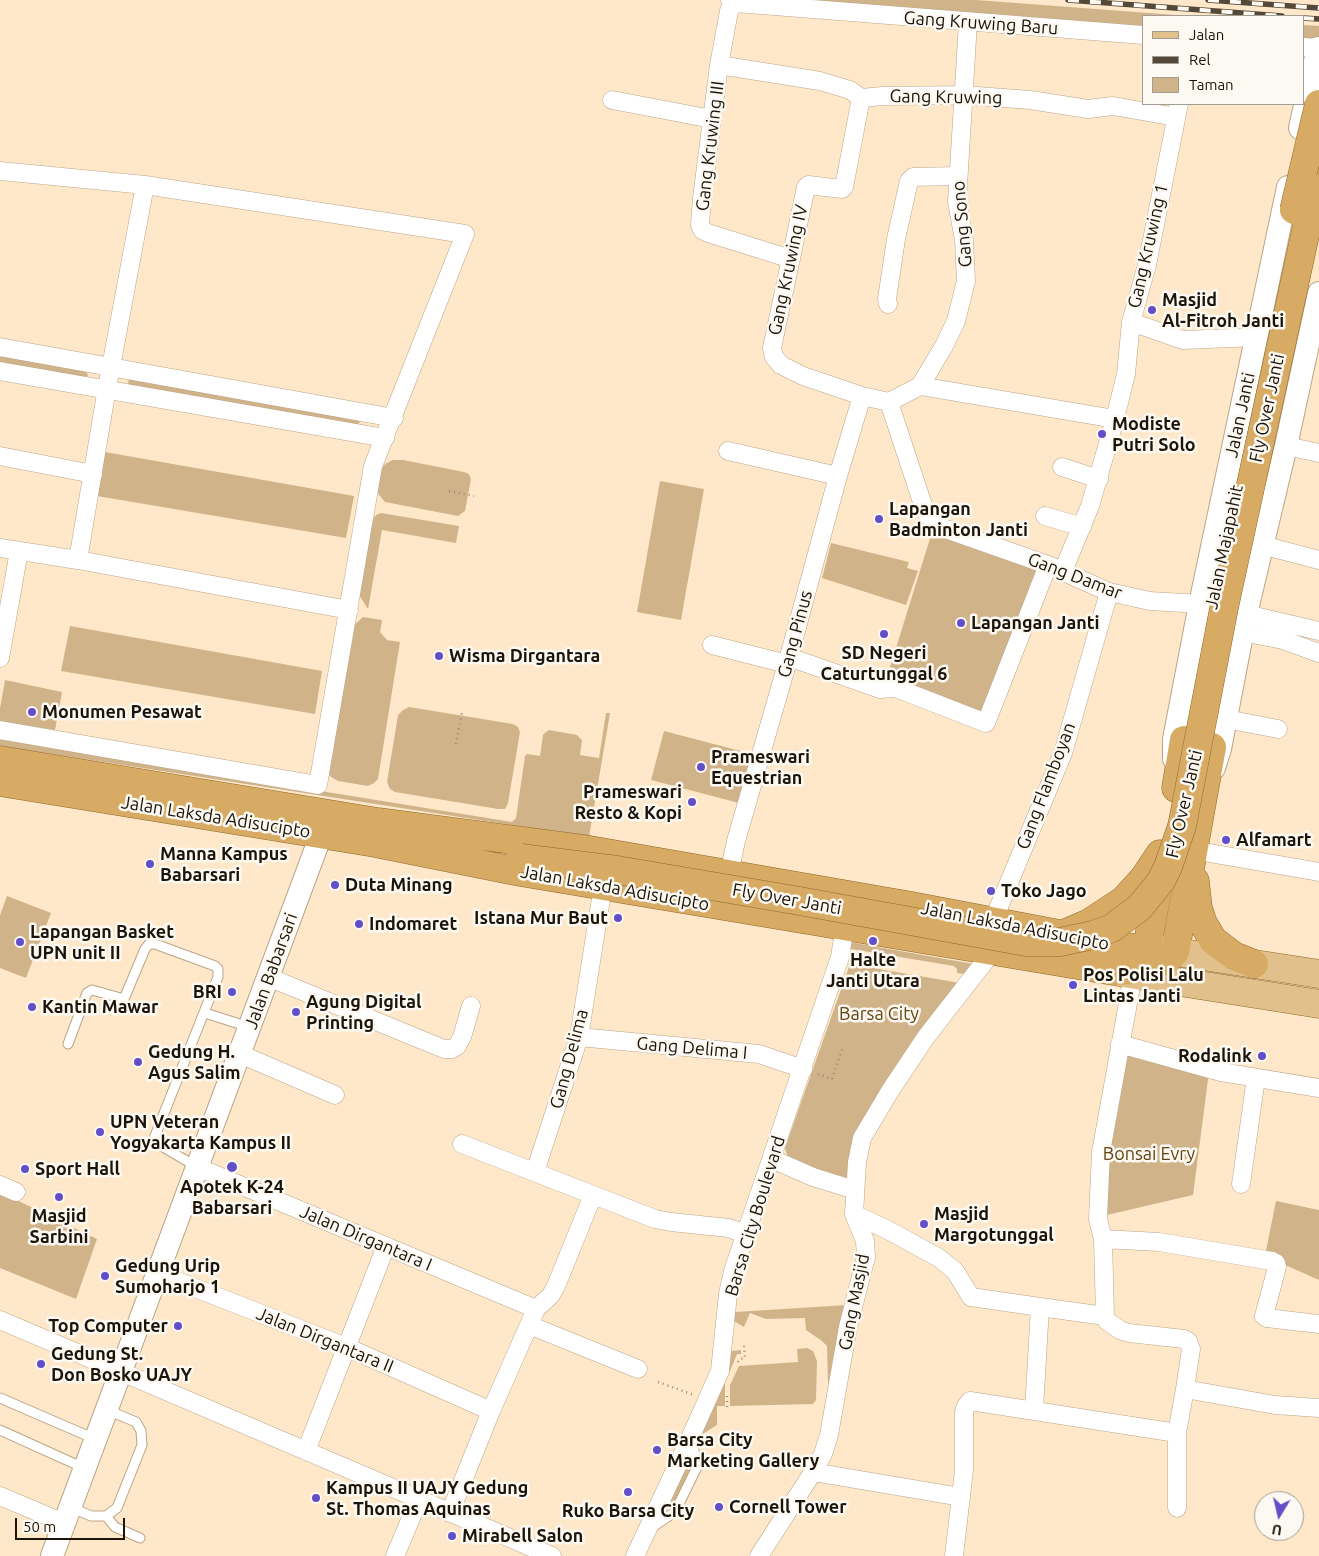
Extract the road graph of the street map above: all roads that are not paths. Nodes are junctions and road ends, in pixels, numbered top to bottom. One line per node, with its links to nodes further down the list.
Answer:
1 (733, 2): 2 (street, Gang Kruwing Baru); 5 (street, Gang Kruwing III)
2 (968, 22): 3 (street, Gang Kruwing Baru); 6 (street, Gang Sono)
3 (1142, 35)
4 (1313, 47): 9 (street)
5 (719, 65): 8 (street); 14 (street, Gang Kruwing III)
6 (964, 95): 8 (street, Gang Kruwing); 13 (street, Gang Kruwing); 18 (street, Gang Sono)
7 (1319, 97): 16 (street, Jalan Janti)
8 (861, 98): 22 (street, Gang Kruwing IV)
9 (1304, 98)
10 (612, 100): 14 (street)
11 (1319, 104): 70 (highway, Jalan Majapahit, bridge)
12 (1303, 105): 16 (street)
13 (1178, 110): 25 (street, Gang Kruwing 1)
14 (712, 119): 22 (street, Gang Kruwing III)
15 (1319, 147): 16 (street)
16 (1293, 161): 26 (street, Jalan Janti)
17 (0, 171): 20 (street)
18 (958, 176): 24 (street); 31 (street, Gang Sono)
19 (1317, 179): 73 (highway, Fly Over Janti, bridge)
20 (145, 185): 29 (street); 35 (street)
21 (1319, 242): 71 (highway, Jalan Majapahit)
22 (791, 259): 33 (street, Gang Kruwing IV)
23 (1319, 293): 27 (street)
24 (888, 304)
25 (1131, 322): 26 (street, Gang Kruwing 1); 36 (street)
26 (1257, 337): 46 (street, Jalan Janti)
27 (1314, 343): 38 (street)
28 (0, 347): 29 (street)
29 (112, 366): 32 (street); 35 (street)
30 (0, 371): 32 (street)
31 (920, 386): 34 (street); 36 (street)
32 (108, 388): 37 (street); 43 (street)
33 (862, 396): 34 (street); 44 (street, Gang Pinus)
34 (889, 402): 55 (street, Gang Damar)
35 (394, 418): 37 (street)
36 (1114, 419): 45 (street)
37 (385, 438): 58 (street)
38 (1286, 446): 40 (street); 47 (street)
39 (728, 451): 44 (street)
40 (1319, 453)
41 (0, 456): 43 (street)
42 (1062, 467): 45 (street)
43 (93, 474): 53 (street)
44 (838, 476): 64 (street, Gang Pinus)
45 (1099, 479): 49 (street)
46 (1226, 483): 47 (street); 57 (street, Jalan Janti)
47 (1274, 494): 50 (street)
48 (1045, 516): 49 (street)
49 (1082, 528): 55 (street)
50 (1262, 545): 54 (street); 59 (street)
51 (0, 548): 52 (street)
52 (19, 551): 53 (street); 63 (street)
53 (78, 560): 58 (street)
54 (1319, 560)
55 (1056, 568): 56 (street, Gang Damar); 64 (street)
56 (1109, 592): 57 (street, Gang Damar); 80 (street, Gang Flamboyan)
57 (1200, 604): 70 (street, Jalan Janti)
58 (349, 610): 67 (street)
59 (1244, 623): 60 (street); 62 (street); 65 (street)
60 (1319, 631)
61 (712, 645): 64 (street)
62 (1319, 653)
63 (0, 658)
64 (788, 660): 77 (street, Gang Pinus)
65 (1226, 719): 66 (street); 71 (street)
66 (1278, 729)
67 (0, 730)
68 (0, 760): 77 (highway, Jalan Laksda Adisucipto)
69 (0, 782): 72 (highway, Jalan Laksda Adisucipto)
70 (1174, 797): 74 (highway, Jalan Majapahit)
71 (1202, 800): 75 (highway, Jalan Majapahit)
72 (321, 835): 73 (highway, Jalan Laksda Adisucipto); 88 (street, Jalan Babarsari)
73 (375, 843): 78 (highway, Jalan Laksda Adisucipto)
74 (1166, 844): 83 (highway); 86 (highway, Jalan Majapahit)
75 (1192, 850): 76 (street); 85 (highway); 86 (highway, Jalan Majapahit)
76 (1319, 872)
77 (729, 874): 79 (highway, Jalan Laksda Adisucipto)
78 (603, 886): 81 (highway, Jalan Laksda Adisucipto); 94 (street, Gang Delima)
79 (887, 901): 80 (highway, Jalan Laksda Adisucipto); 82 (highway)
80 (993, 921): 83 (highway, Jalan Laksda Adisucipto)
81 (845, 926): 82 (highway, Jalan Laksda Adisucipto); 98 (street, Barsa City Boulevard)
82 (881, 932): 84 (highway, Jalan Laksda Adisucipto)
83 (1061, 935): 86 (highway, Jalan Laksda Adisucipto)
84 (993, 951): 86 (highway, Jalan Laksda Adisucipto); 107 (street, Gang Masjid)
85 (1254, 964): 86 (main road, Jalan Laksda Adisucipto); 87 (main road, Jalan Laksda Adisucipto)
86 (1146, 965): 89 (main road, Jalan Laksda Adisucipto); 90 (main road, Jalan Laksda Adisucipto); 96 (street)
87 (1319, 974)
88 (268, 977): 91 (street); 93 (street, Jalan Babarsari)
89 (1319, 997)
90 (1319, 1004)
91 (471, 1006)
92 (205, 1012): 93 (lane); 95 (lane); 104 (lane)
93 (250, 1027): 97 (street, Jalan Babarsari)
94 (579, 1038): 98 (street, Gang Delima I); 105 (street, Gang Delima)
95 (68, 1044)
96 (1120, 1044): 99 (street); 111 (street)
97 (240, 1054): 101 (street); 104 (street, Jalan Babarsari)
98 (809, 1071): 103 (street, Barsa City Boulevard)
99 (1256, 1078): 100 (street); 106 (street)
100 (1319, 1088)
101 (335, 1096)
102 (462, 1144): 105 (street)
103 (772, 1159): 107 (street); 110 (street, Barsa City Boulevard)
104 (197, 1167): 112 (street, Jalan Dirgantara I); 113 (street, Jalan Babarsari)
105 (535, 1172): 108 (street)
106 (1242, 1184)
107 (855, 1190): 109 (street, Gang Masjid)
108 (593, 1195): 110 (street); 116 (street)
109 (854, 1214): 114 (street); 133 (street, Gang Masjid)
110 (745, 1234): 145 (street, Barsa City Boulevard)
111 (1103, 1240): 115 (street); 118 (street)
112 (386, 1246): 116 (street, Jalan Dirgantara I); 119 (street)
113 (157, 1273): 119 (street, Jalan Dirgantara II); 121 (street, Jalan Babarsari)
114 (1040, 1307): 115 (street); 126 (street)
115 (1105, 1316): 122 (street)
116 (532, 1317): 120 (street, Jalan Dirgantara I); 127 (street)
117 (0, 1320): 121 (street)
118 (1319, 1324)
119 (346, 1347): 127 (street, Jalan Dirgantara II); 131 (street)
120 (638, 1369)
121 (121, 1372): 125 (street, Jalan Babarsari); 131 (street)
122 (1185, 1389): 124 (street); 129 (street)
123 (0, 1398): 130 (lane)
124 (1319, 1408)
125 (107, 1410): 130 (street, Jalan Babarsari); 140 (lane)
126 (1034, 1410): 129 (street); 135 (street)
127 (491, 1411): 138 (street)
128 (0, 1430): 132 (lane)
129 (1177, 1433): 137 (street)
130 (95, 1439): 132 (street, Jalan Babarsari)
131 (306, 1451): 136 (street)
132 (84, 1468): 139 (street, Jalan Babarsari)
133 (813, 1472): 135 (street); 146 (street, Gang Masjid)
134 (0, 1496): 139 (street)
135 (961, 1497): 147 (street)
136 (419, 1500): 138 (street); 143 (street)
137 (1177, 1508)
138 (450, 1513): 144 (street)
139 (67, 1515): 140 (lane); 142 (street, Jalan Babarsari)
140 (106, 1516): 141 (lane)
141 (140, 1538)
142 (52, 1556)
143 (396, 1556)
144 (552, 1556)
145 (635, 1556)
146 (759, 1556)
147 (954, 1556)

